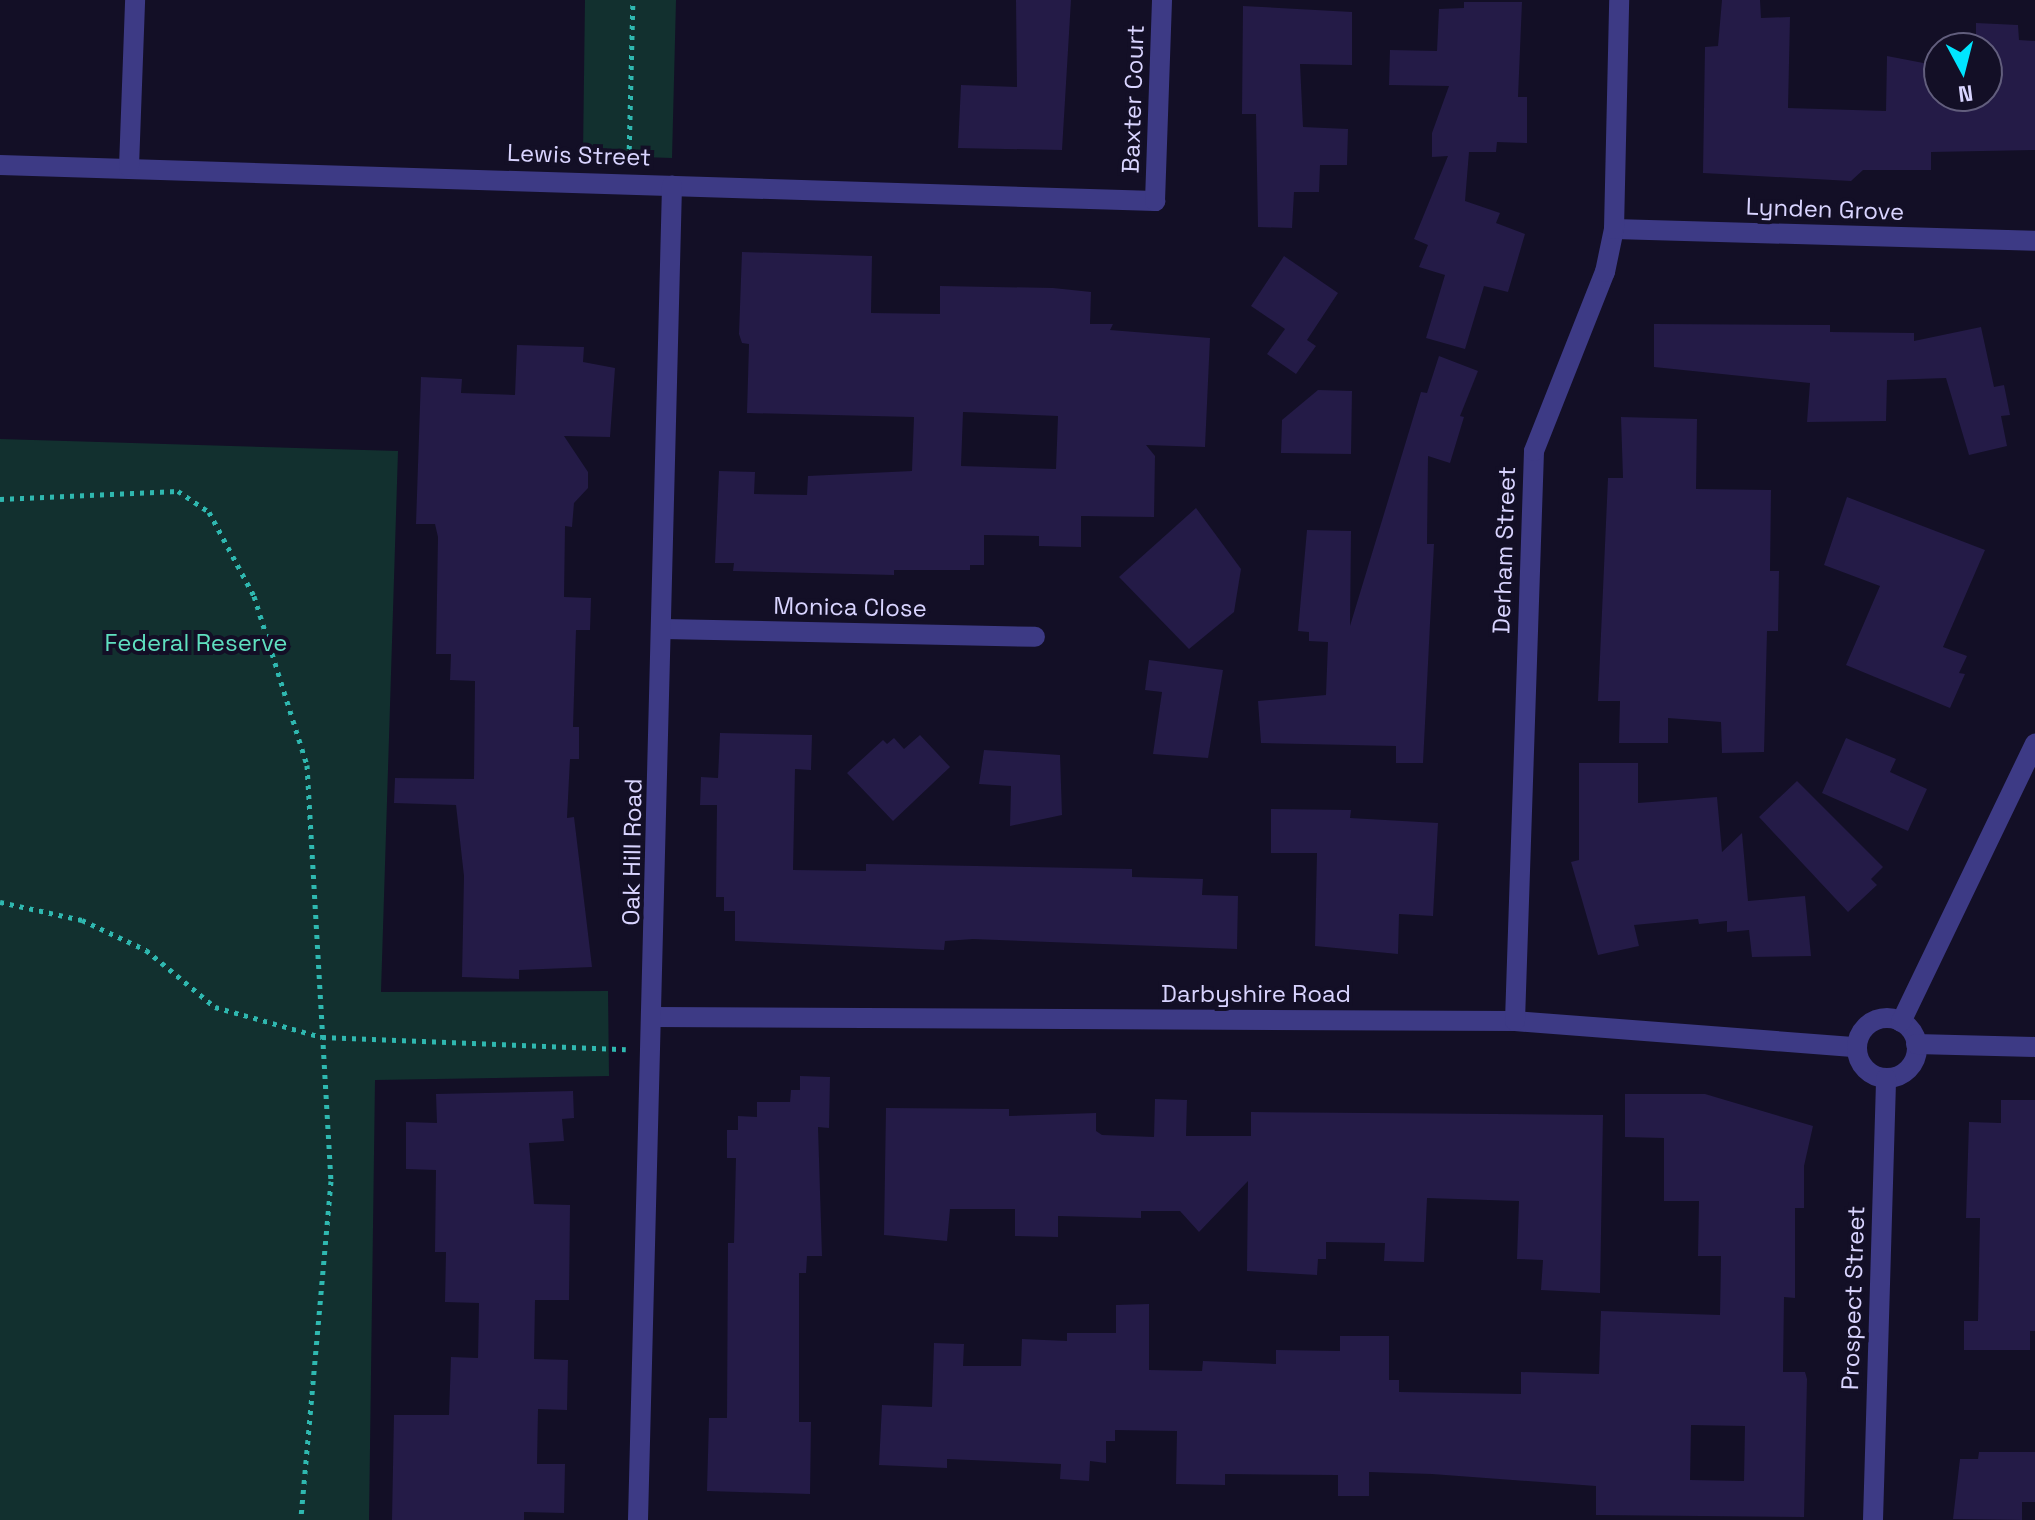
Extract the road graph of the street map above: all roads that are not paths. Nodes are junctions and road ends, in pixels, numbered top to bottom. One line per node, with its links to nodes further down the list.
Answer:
1 (135, 0): 5 (street)
2 (1162, 0): 7 (street, Baxter Court)
3 (1619, 0): 8 (street, Derham Street)
4 (0, 165): 5 (street, Lewis Street)
5 (129, 167): 6 (street, Lewis Street)
6 (672, 185): 7 (street, Lewis Street); 10 (street, Oak Hill Road)
7 (1155, 201)
8 (1614, 229): 9 (street, Lynden Grove); 14 (street, Derham Street)
9 (2035, 241)
10 (663, 629): 11 (street, Monica Close); 13 (street, Oak Hill Road)
11 (1035, 637)
12 (2035, 744): 15 (street)
13 (654, 1017): 14 (street, Darbyshire Road); 20 (street, Oak Hill Road)
14 (1515, 1021): 17 (street, Darbyshire Road)
15 (1901, 1022): 16 (street); 17 (street)
16 (1916, 1044): 18 (street); 19 (street)
17 (1856, 1047): 19 (street)
18 (2035, 1047)
19 (1886, 1078): 21 (street, Prospect Street)
20 (638, 1520)
21 (1873, 1520)

